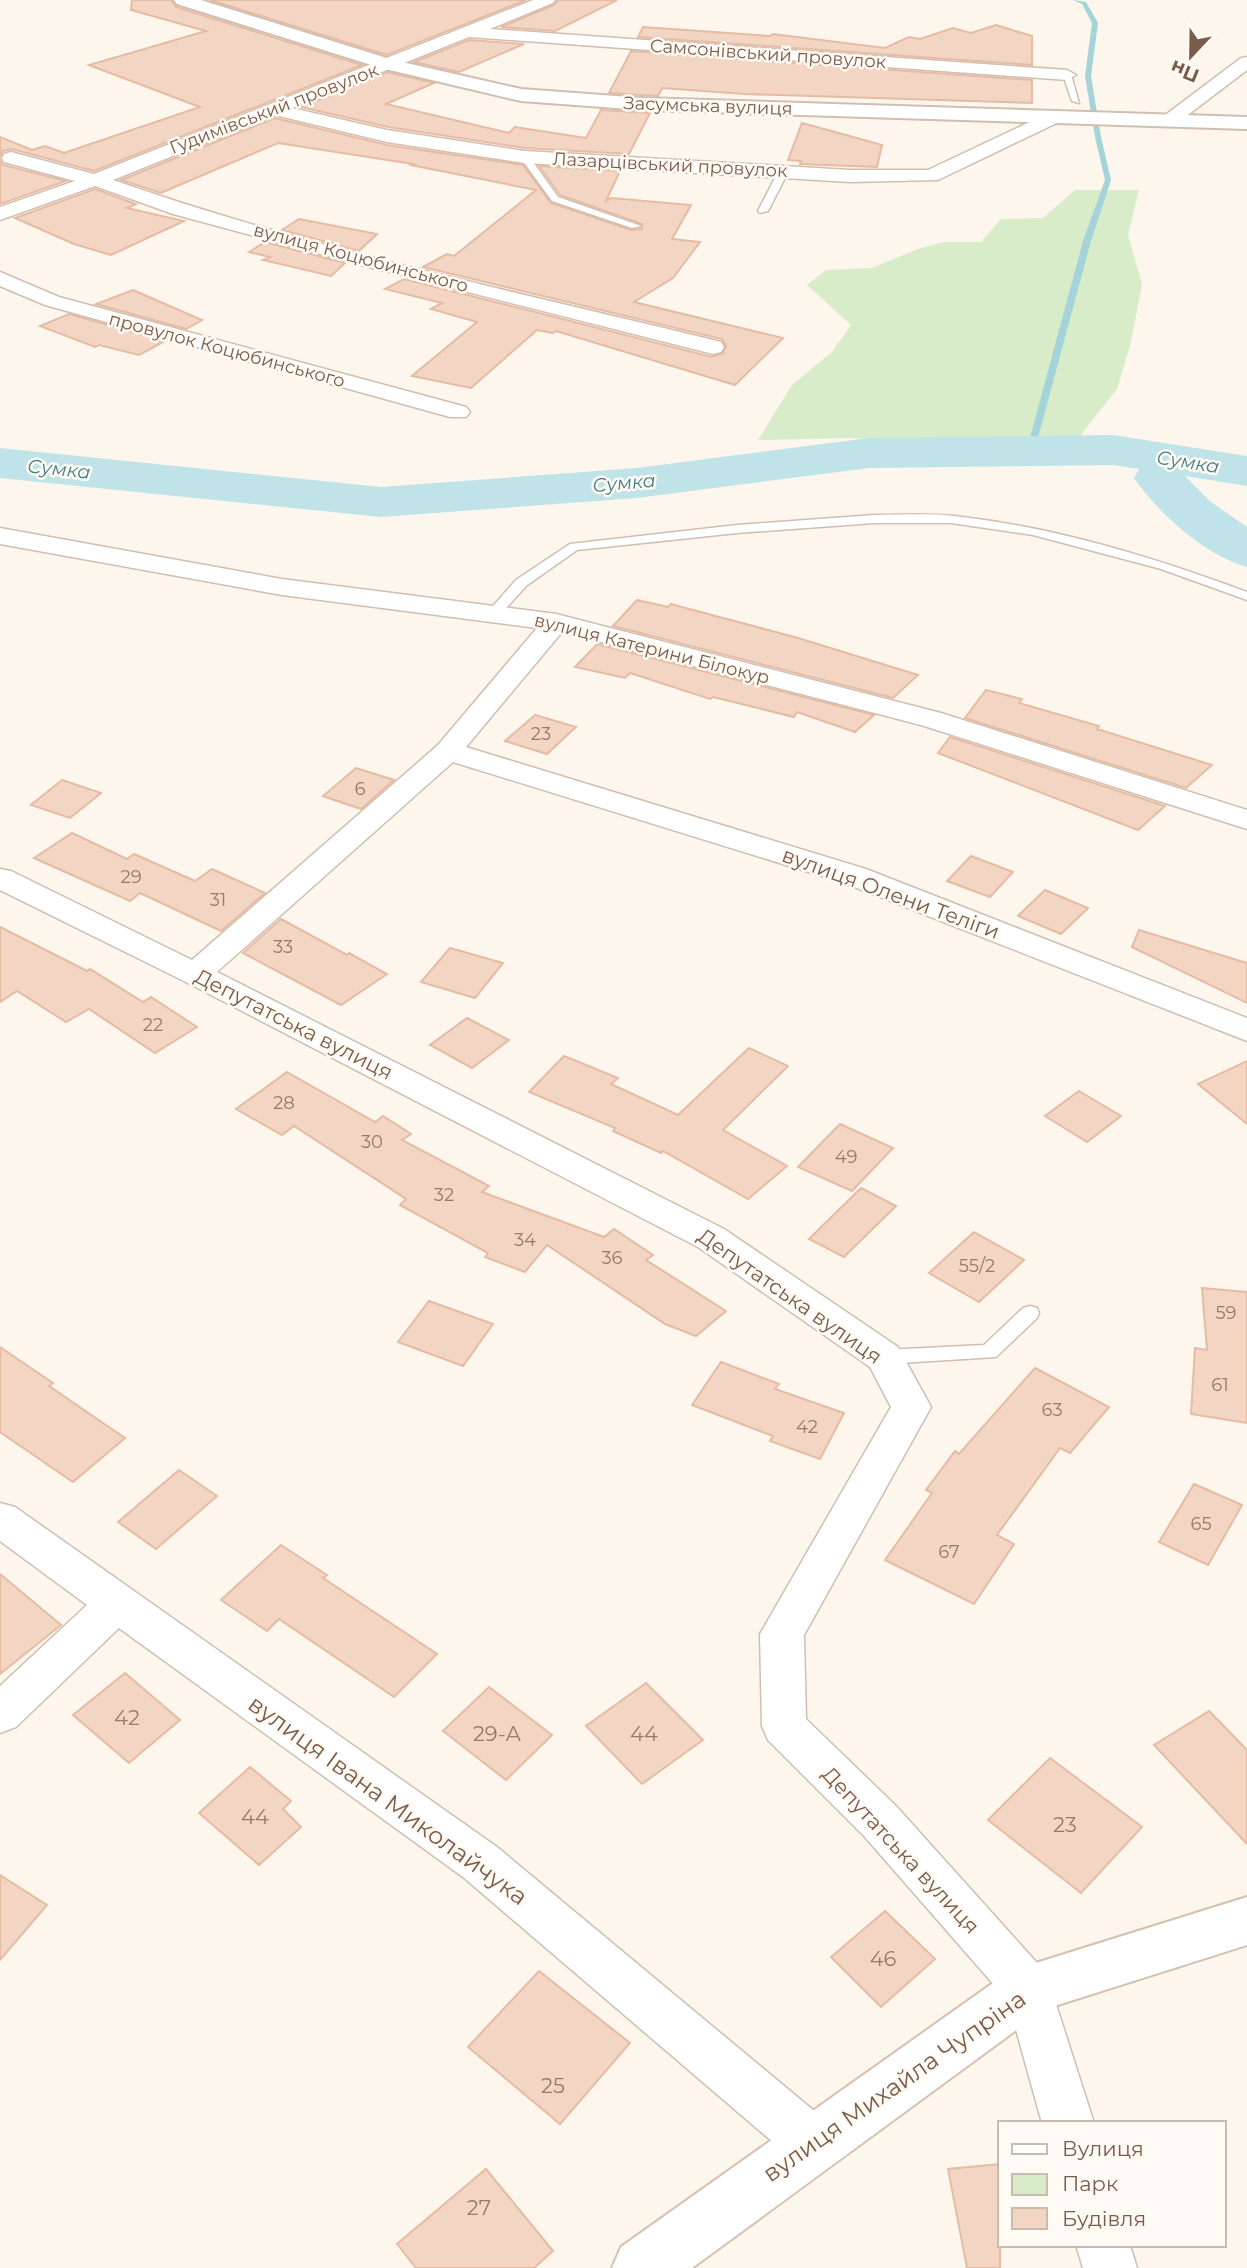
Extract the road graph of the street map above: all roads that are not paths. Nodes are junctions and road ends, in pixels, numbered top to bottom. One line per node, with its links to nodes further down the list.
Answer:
1 (183, 0): 5 (street, Засумська вулиця)
2 (547, 0): 3 (street, Гудимівський провулок)
3 (468, 32): 5 (street, Гудимівський провулок); 6 (street, Самсонівський провулок)
4 (1247, 62): 9 (street)
5 (388, 64): 7 (street, Гудимівський провулок); 8 (street, Засумська вулиця)
6 (1068, 75): 8 (lane)
7 (274, 108): 11 (street, Лазарцівський провулок); 14 (street, Гудимівський провулок)
8 (1070, 111): 9 (street, Засумська вулиця); 13 (street, Лазарцівський провулок)
9 (1170, 120): 10 (street, Засумська вулиця)
10 (1247, 123)
11 (525, 157): 13 (street, Лазарцівський провулок); 17 (lane)
12 (11, 158): 14 (street, вулиця Коцюбинського)
13 (783, 172): 15 (lane)
14 (94, 180): 16 (street, Гудимівський провулок); 19 (street, вулиця Коцюбинського)
15 (763, 211)
16 (0, 214)
17 (636, 226)
18 (0, 278): 20 (street, провулок Коцюбинського)
19 (713, 347)
20 (458, 412)
21 (0, 536): 23 (street, вулиця Катерини Білокур)
22 (1247, 596): 23 (lane)
23 (493, 614): 24 (street, вулиця Катерини Білокур)
24 (556, 622): 25 (street); 26 (street, вулиця Катерини Білокур)
25 (448, 751): 28 (street); 29 (street, вулиця Олени Теліги)
26 (1247, 820)
27 (0, 878): 28 (street, Депутатська вулиця)
28 (195, 974): 31 (street, Депутатська вулиця)
29 (1247, 1030)
30 (1030, 1313): 31 (lane)
31 (884, 1357): 36 (street, Депутатська вулиця)
32 (0, 1519): 33 (street, вулиця Івана Миколайчука)
33 (117, 1603): 34 (street); 38 (street, вулиця Івана Миколайчука)
34 (0, 1714)
35 (1247, 1921): 36 (street, вулиця Михайла Чупріна)
36 (1029, 1989): 37 (street, Депутатська вулиця); 38 (street, вулиця Михайла Чупріна)
37 (1067, 2121)
38 (813, 2143): 40 (street, вулиця Михайла Чупріна)
39 (1104, 2247): 41 (street)
40 (642, 2268)
41 (1110, 2268)

